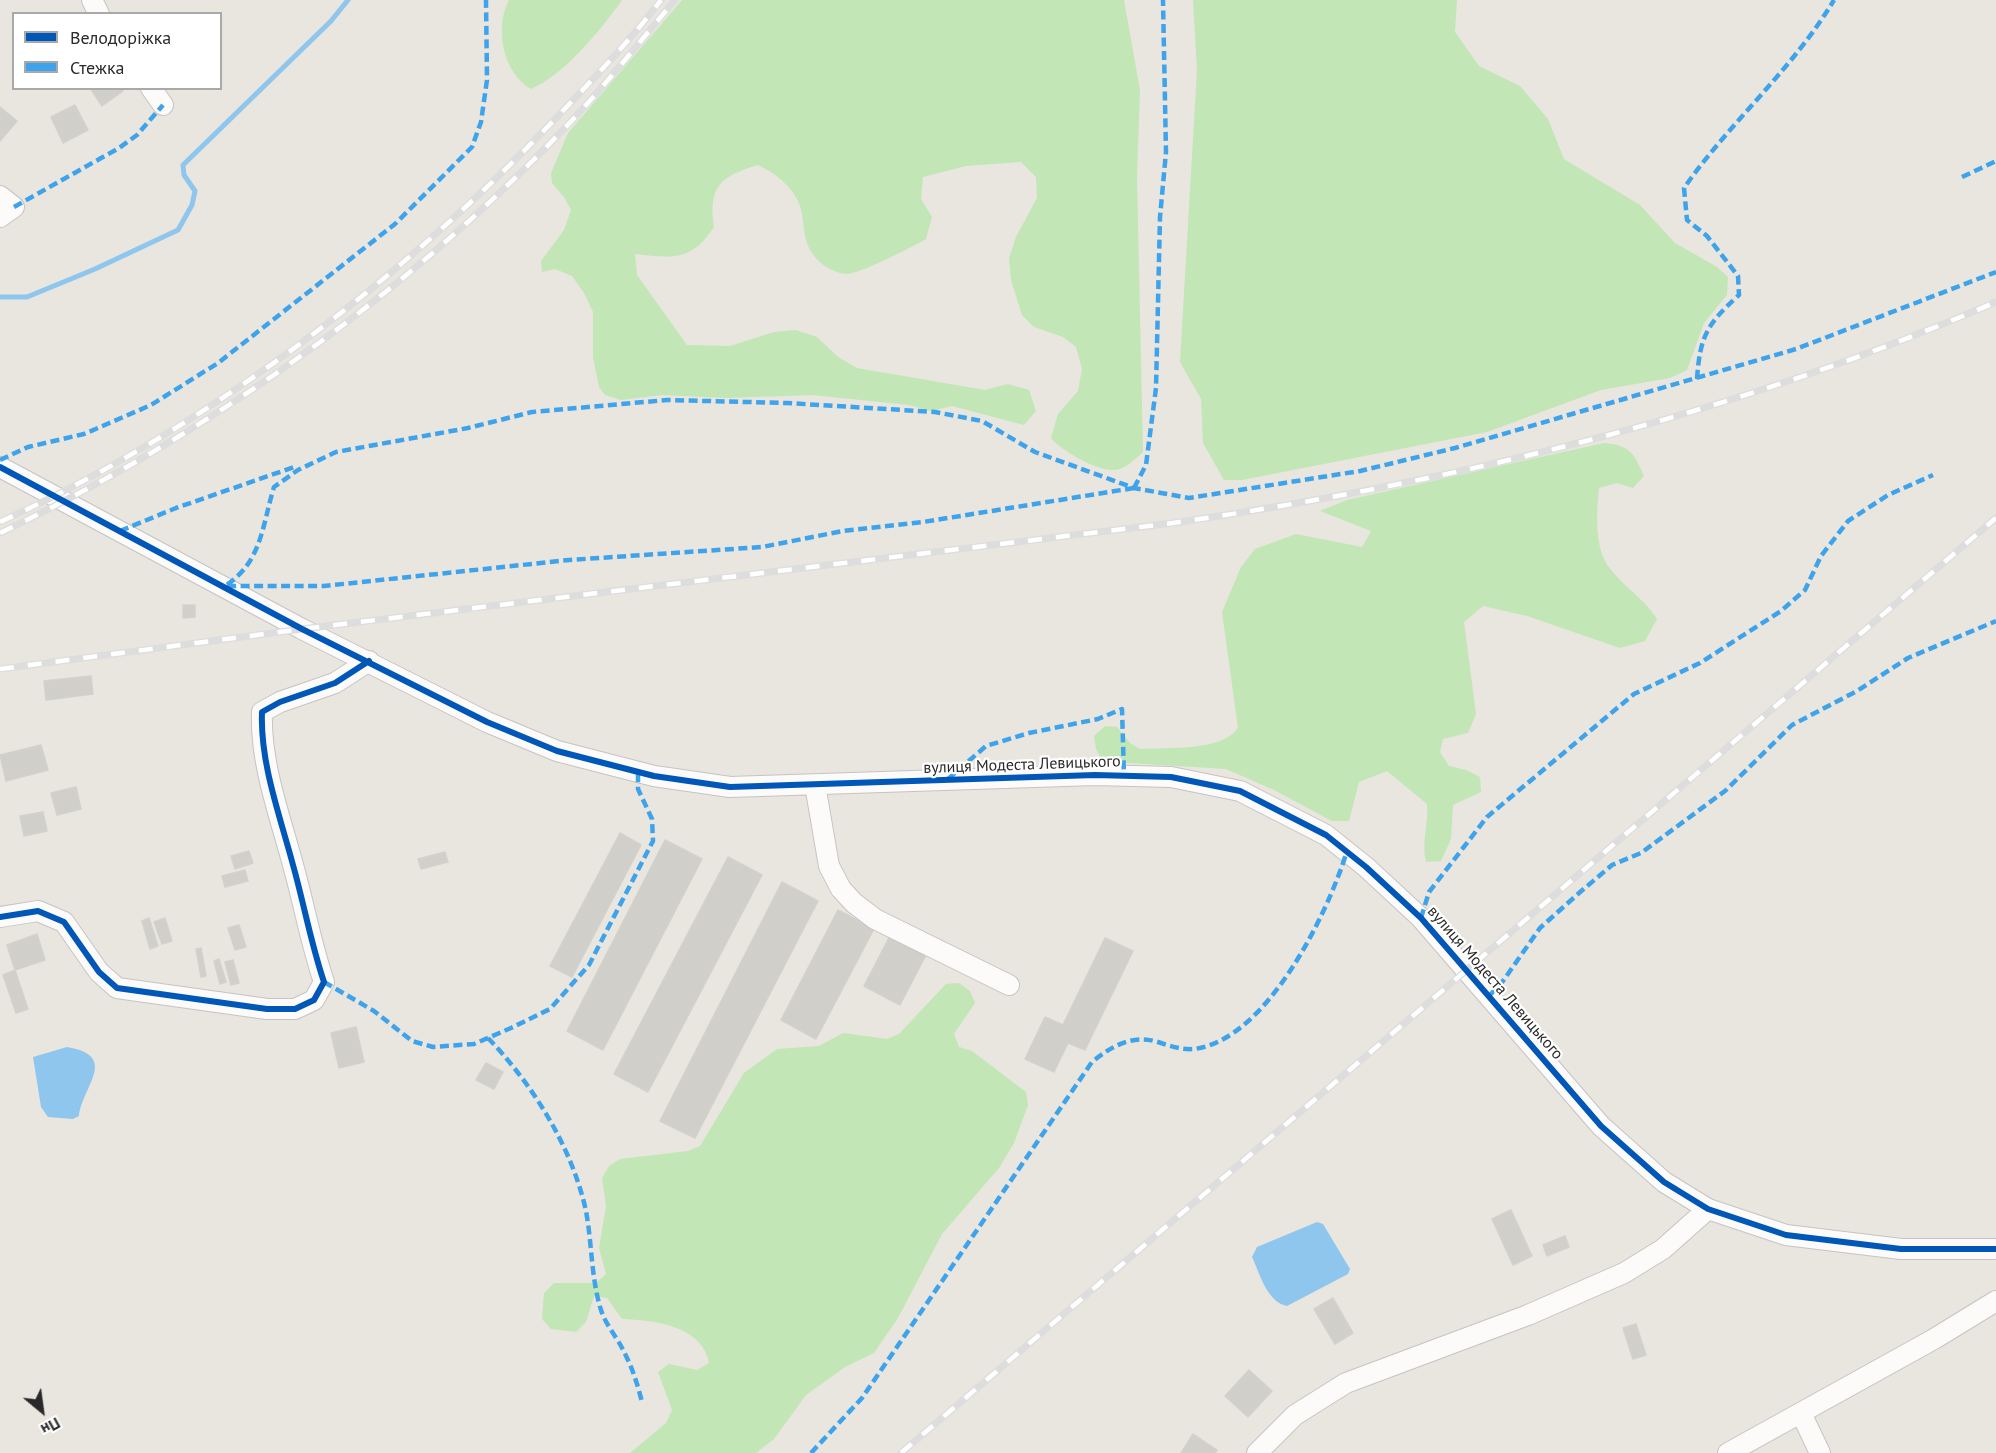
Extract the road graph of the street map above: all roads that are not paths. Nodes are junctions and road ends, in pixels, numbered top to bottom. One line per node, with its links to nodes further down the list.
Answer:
1 (152, 90): 2 (street)
2 (163, 105)
3 (0, 196): 4 (street)
4 (0, 217)
5 (0, 467): 6 (street, вулиця Модеста Левицького)
6 (369, 661): 7 (street, вулиця Модеста Левицького); 8 (street)
7 (815, 785): 9 (street); 10 (street, вулиця Модеста Левицького)
8 (0, 917)
9 (1009, 985)
10 (1708, 1209): 11 (street, вулиця Модеста Левицького); 14 (street)
11 (1996, 1249)
12 (1996, 1301): 13 (street)
13 (1801, 1413): 15 (street); 16 (street)
14 (1257, 1453)
15 (1728, 1453)
16 (1820, 1453)

